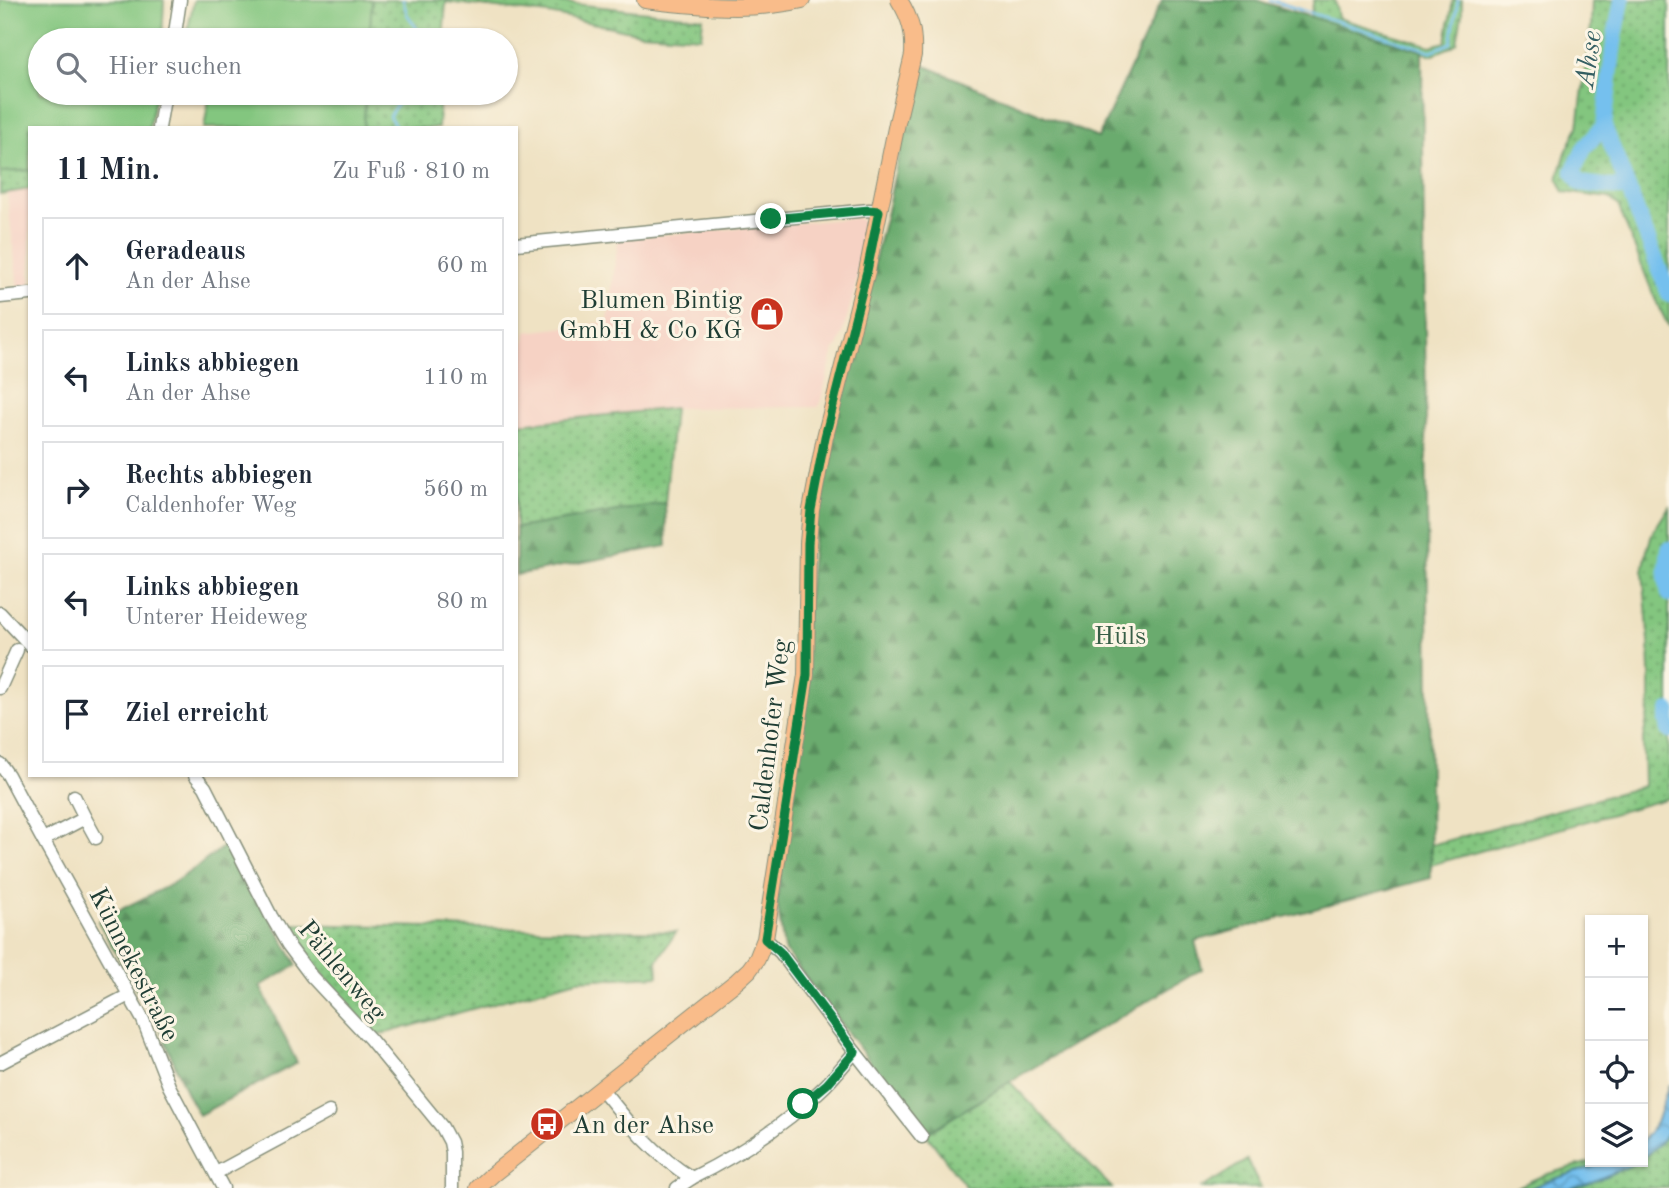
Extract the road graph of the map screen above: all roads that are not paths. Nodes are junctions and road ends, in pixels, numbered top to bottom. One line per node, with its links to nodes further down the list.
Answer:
1 (180, 0): 5 (street)
2 (645, 0): 3 (main road)
3 (802, 0)
4 (899, 0): 8 (main road, Caldenhofer Weg)
5 (176, 28)
6 (164, 105): 7 (street)
7 (159, 126)
8 (879, 211): 9 (street); 22 (main road, Caldenhofer Weg)
9 (518, 244)
10 (28, 294): 11 (street)
11 (0, 297)
12 (0, 613): 13 (street)
13 (28, 643)
14 (17, 650): 15 (street)
15 (0, 688)
16 (0, 764): 21 (street, Künnekestraße)
17 (197, 777): 32 (street, Pählenweg)
18 (74, 796): 19 (street)
19 (85, 818): 20 (street); 21 (street)
20 (96, 838)
21 (43, 840): 23 (street, Künnekestraße)
22 (765, 939): 24 (street); 26 (main road, Caldenhofer Weg)
23 (129, 995): 25 (street); 29 (street, Künnekestraße)
24 (855, 1052): 28 (street); 30 (street)
25 (0, 1063)
26 (601, 1088): 30 (street); 33 (main road, Caldenhofer Weg)
27 (329, 1112): 29 (street)
28 (922, 1137)
29 (216, 1173): 31 (street, Künnekestraße)
30 (692, 1178): 34 (street)
31 (223, 1188)
32 (452, 1188)
33 (478, 1188)
34 (677, 1188)

